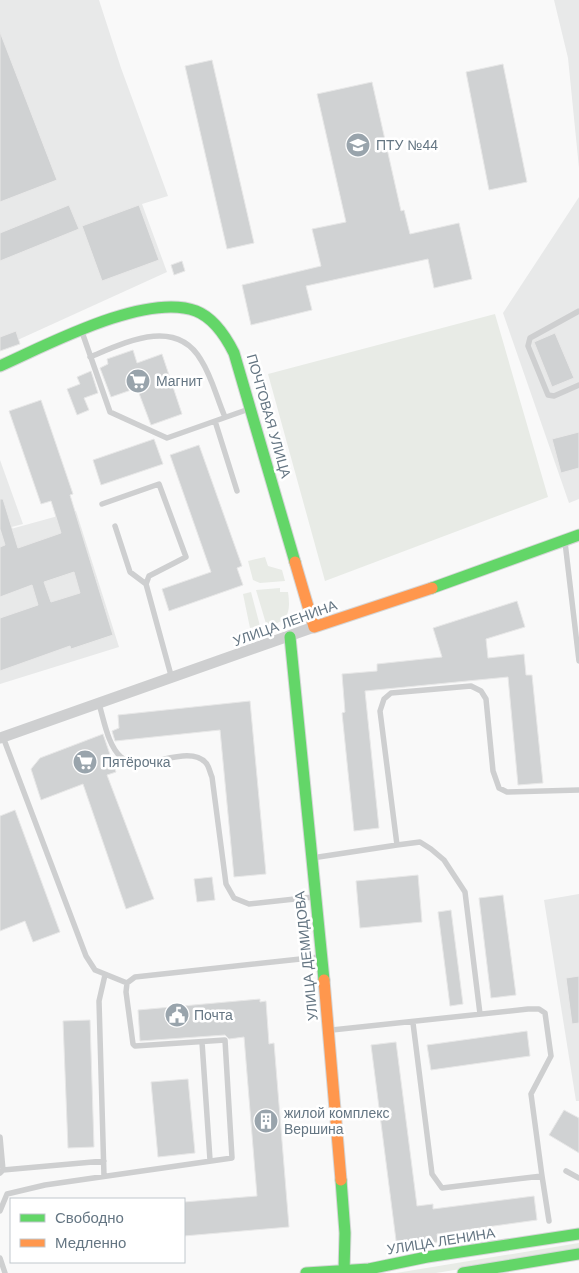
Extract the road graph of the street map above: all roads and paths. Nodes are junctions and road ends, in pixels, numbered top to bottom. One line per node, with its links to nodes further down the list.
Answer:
1 (579, 311): 5 (lane)
2 (82, 332): 3 (lane); 4 (street, ПОЧТОВАЯ УЛИЦА); 6 (street, ПОЧТОВАЯ УЛИЦА)
3 (90, 357): 7 (lane); 8 (lane)
4 (0, 366)
5 (579, 385)
6 (251, 408): 7 (lane); 15 (street, ПОЧТОВАЯ УЛИЦА)
7 (225, 418): 8 (lane)
8 (214, 421): 9 (lane)
9 (237, 491)
10 (102, 504): 14 (lane)
11 (115, 526): 14 (lane)
12 (579, 535): 13 (street, УЛИЦА ЛЕНИНА)
13 (565, 540): 15 (street, УЛИЦА ЛЕНИНА); 17 (lane)
14 (146, 584): 18 (lane)
15 (314, 627): 16 (street, УЛИЦА ЛЕНИНА)
16 (290, 637): 18 (street, УЛИЦА ЛЕНИНА); 23 (street, УЛИЦА ДЕМИДОВА)
17 (579, 661)
18 (172, 679): 19 (street, УЛИЦА ЛЕНИНА)
19 (98, 704): 20 (street, УЛИЦА ЛЕНИНА); 24 (lane)
20 (1, 738): 26 (lane)
21 (579, 790): 22 (lane)
22 (397, 845): 23 (lane); 28 (lane)
23 (311, 858): 24 (street, УЛИЦА ДЕМИДОВА)
24 (315, 897): 25 (street, УЛИЦА ДЕМИДОВА)
25 (322, 957): 27 (lane); 30 (street, УЛИЦА ДЕМИДОВА)
26 (105, 976): 27 (lane); 34 (lane)
27 (128, 983): 31 (lane)
28 (480, 1014): 29 (lane); 38 (lane)
29 (413, 1023): 30 (lane); 38 (lane)
30 (330, 1030): 45 (street, УЛИЦА ДЕМИДОВА)
31 (202, 1042): 33 (lane); 33 (lane)
32 (0, 1137): 35 (lane)
33 (210, 1160): 37 (lane)
34 (104, 1162): 35 (lane); 37 (lane)
35 (2, 1171)
36 (566, 1171): 39 (lane)
37 (104, 1176): 40 (lane)
38 (542, 1176): 41 (lane)
39 (579, 1178)
40 (0, 1211)
41 (549, 1221)
42 (579, 1234): 45 (street, УЛИЦА ЛЕНИНА)
43 (579, 1254): 48 (street)
44 (0, 1258): 46 (lane)
45 (344, 1271): 47 (street, УЛИЦА ЛЕНИНА)
46 (5, 1273)
47 (306, 1273)
48 (463, 1273)

